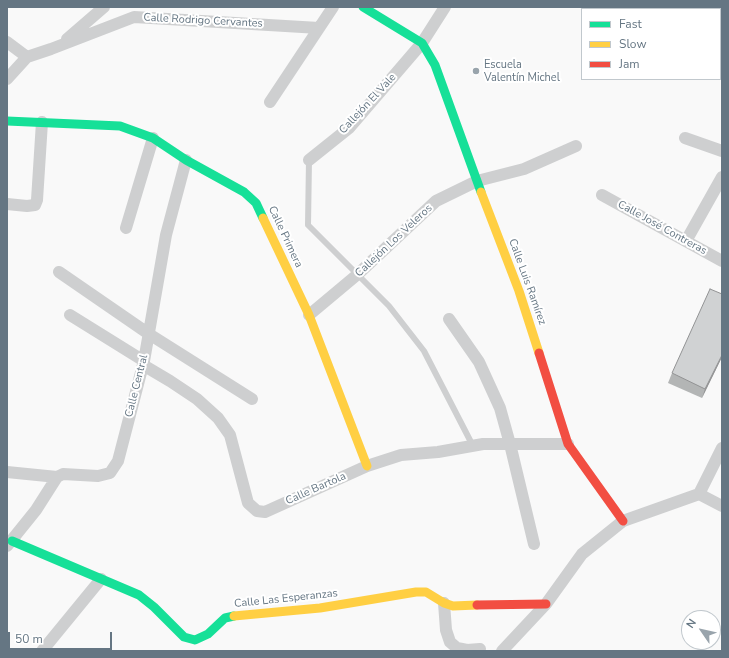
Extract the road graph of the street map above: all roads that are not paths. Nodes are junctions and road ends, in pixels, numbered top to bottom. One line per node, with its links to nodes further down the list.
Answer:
1 (104, 7): 8 (street)
2 (333, 7): 5 (street)
3 (363, 7): 7 (street)
4 (445, 7): 7 (street, Callejón El Vale)
5 (319, 28): 8 (street, Calle Rodrigo Cervantes); 11 (street)
6 (7, 42): 9 (street)
7 (422, 43): 19 (street, Callejón El Vale); 21 (street, Calle Luis Ramírez)
8 (60, 45): 9 (street, Calle Rodrigo Cervantes)
9 (27, 57): 10 (street, Calle Rodrigo Cervantes)
10 (7, 78)
11 (270, 102)
12 (7, 121): 13 (street, Calle Primera)
13 (42, 122): 14 (street, Calle Primera); 23 (street)
14 (153, 138): 18 (street, Calle Primera); 24 (street)
15 (685, 138): 17 (street)
16 (576, 146): 21 (street, Callejón Los Veleros)
17 (722, 151)
18 (186, 160): 30 (street, Calle Primera); 32 (street, Calle Central)
19 (309, 160): 28 (lane)
20 (722, 177): 25 (street)
21 (477, 181): 28 (street, Callejón Los Veleros); 36 (street, Calle Luis Ramírez)
22 (602, 195): 25 (street, Calle José Contreras)
23 (7, 204)
24 (126, 228)
25 (686, 241): 26 (street, Calle José Contreras)
26 (722, 261)
27 (59, 272): 32 (street)
28 (358, 274): 30 (street, Callejón Los Veleros); 37 (lane)
29 (70, 315): 33 (street, Calle Bartola)
30 (309, 316): 39 (street, Calle Primera)
31 (449, 319): 35 (street)
32 (150, 334): 33 (street, Calle Central); 34 (street)
33 (143, 363): 39 (street, Calle Bartola); 41 (street, Calle Central)
34 (252, 400)
35 (510, 444): 36 (street, Calle Bartola); 37 (street, Calle Bartola); 46 (street)
36 (568, 444): 44 (street, Calle Luis Ramírez)
37 (473, 446): 39 (street, Calle Bartola)
38 (722, 448): 42 (street)
39 (367, 466)
40 (7, 472): 41 (street)
41 (57, 477): 45 (street)
42 (699, 494): 43 (street); 44 (street)
43 (722, 506)
44 (623, 521): 49 (street)
45 (9, 544): 47 (street, Calle Las Esperanzas)
46 (534, 544)
47 (101, 579): 48 (street, Calle Las Esperanzas); 51 (street)
48 (444, 603): 49 (street, Calle Las Esperanzas); 50 (street)
49 (546, 604): 52 (street)
50 (480, 649)
51 (42, 651)
52 (502, 651)

